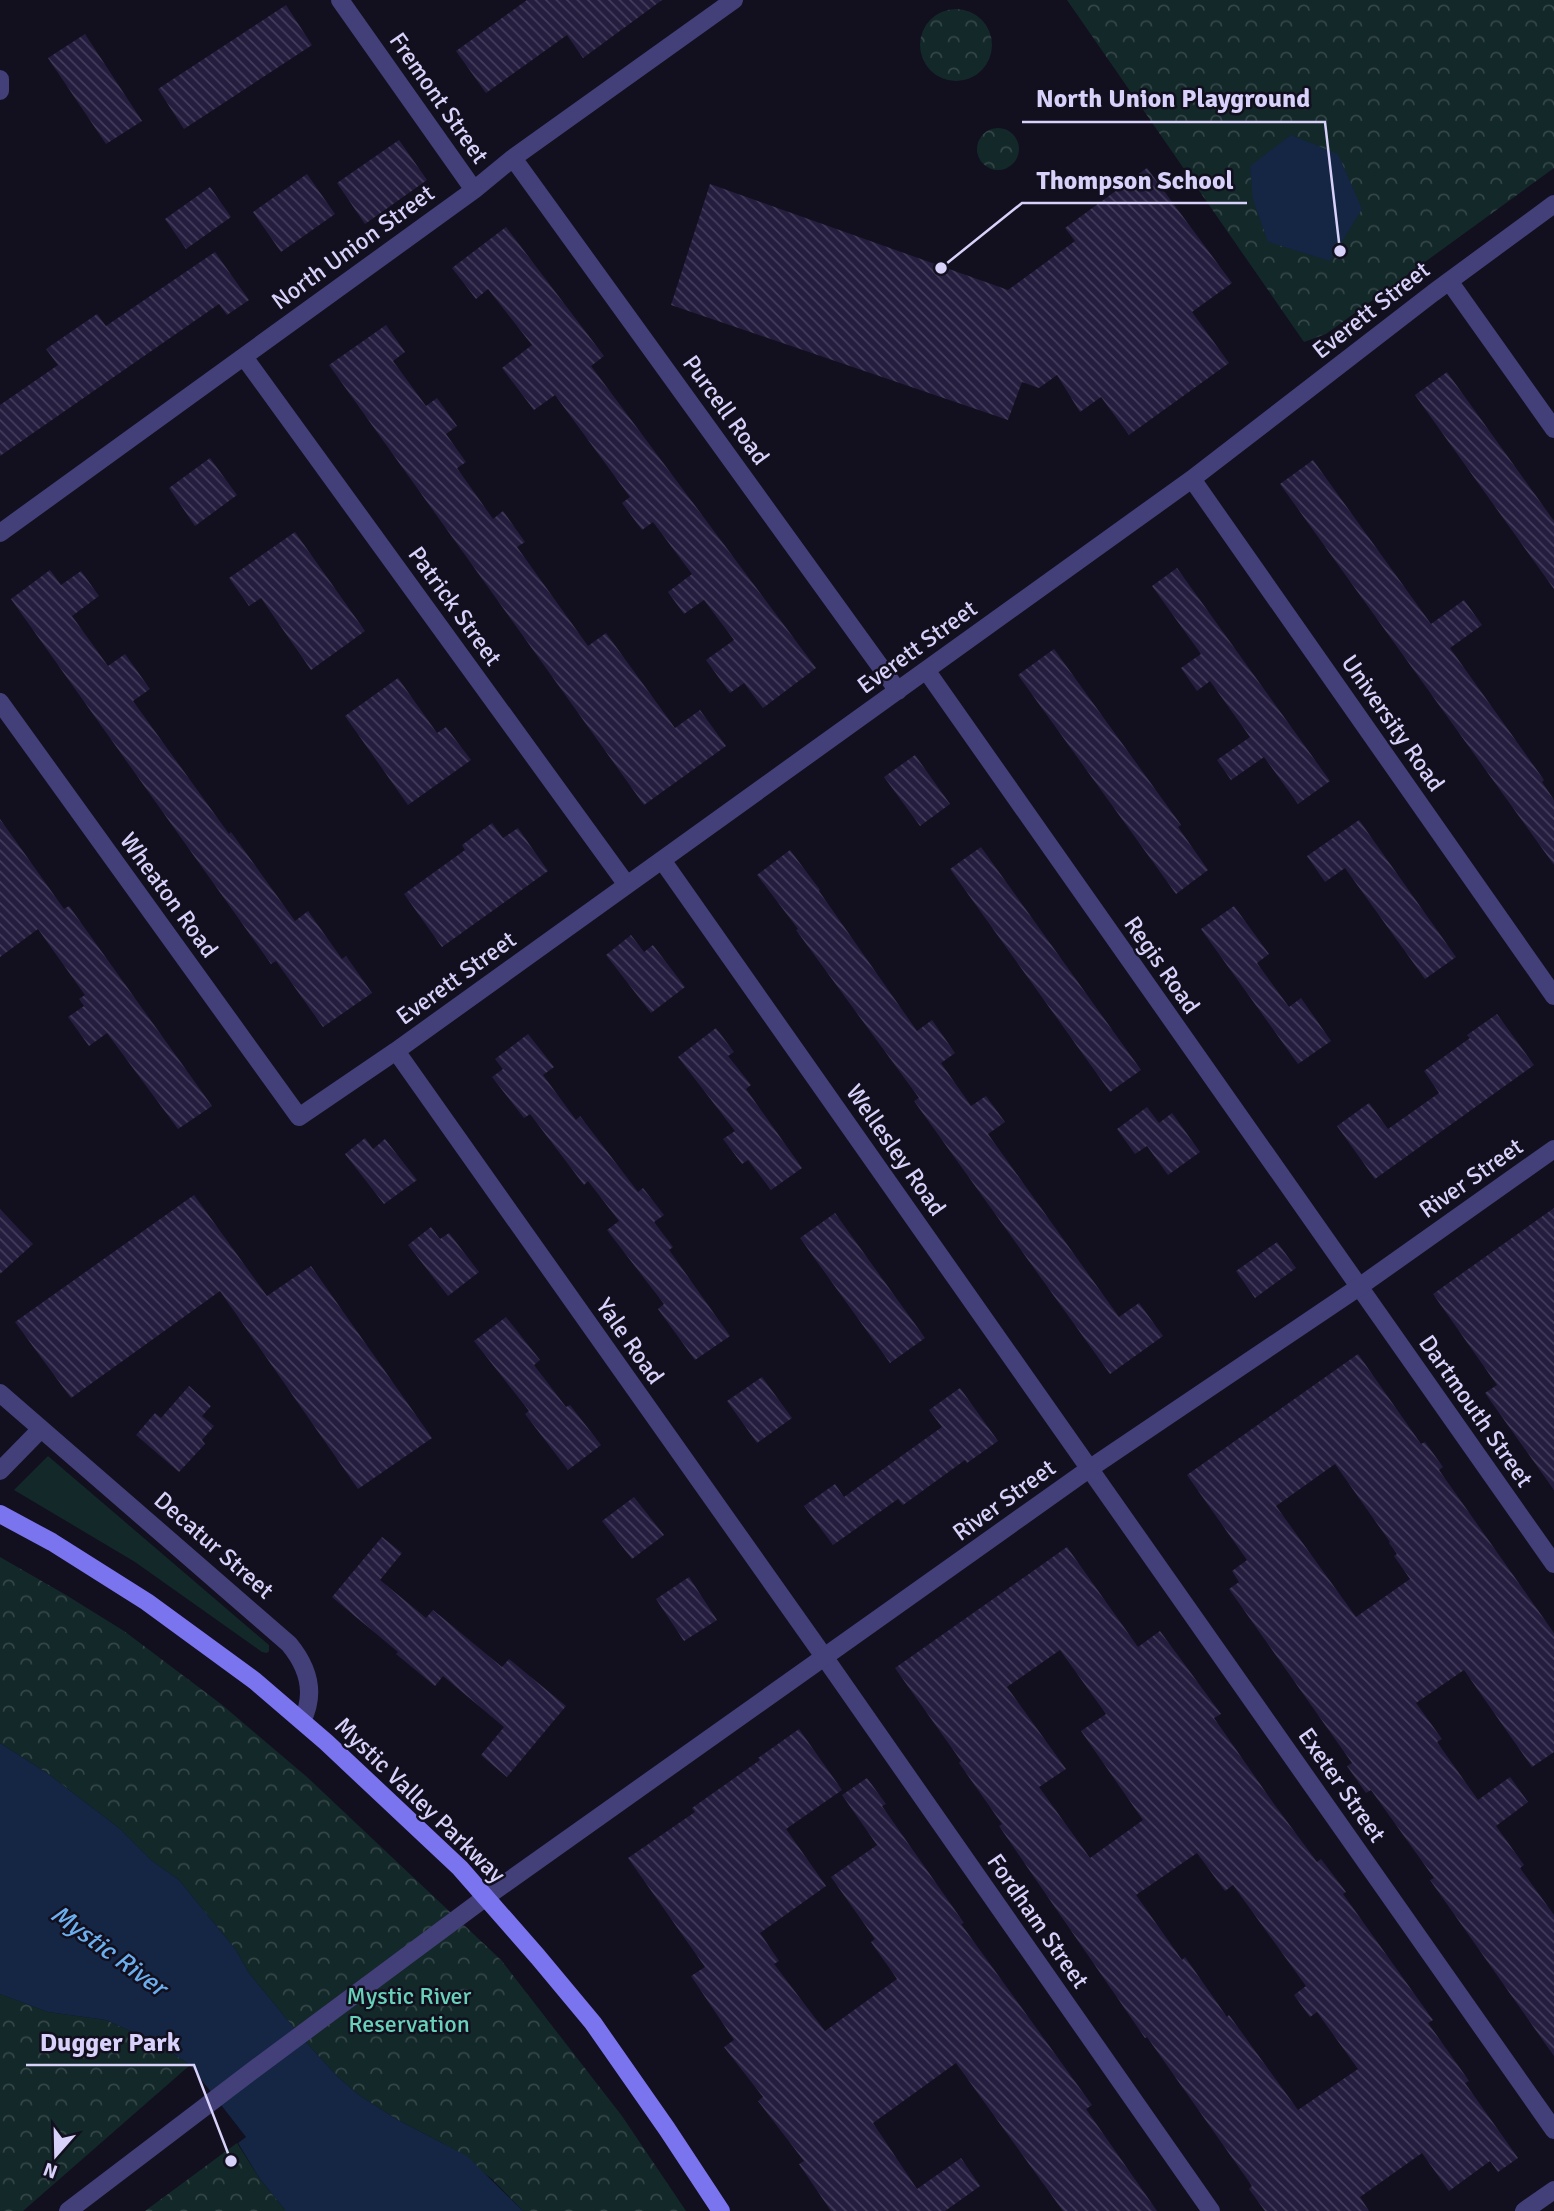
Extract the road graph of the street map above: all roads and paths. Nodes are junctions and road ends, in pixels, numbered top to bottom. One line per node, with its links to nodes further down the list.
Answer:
1 (340, 0): 6 (street, Fremont Street)
2 (734, 0): 5 (street, North Union Street)
3 (0, 79): 4 (street)
4 (0, 91)
5 (513, 158): 6 (street, North Union Street); 14 (street, Purcell Road)
6 (474, 190): 9 (street, North Union Street)
7 (1554, 204): 8 (street, Everett Street)
8 (1449, 281): 10 (street); 11 (street, Everett Street)
9 (244, 356): 12 (street, North Union Street); 17 (street, Patrick Street)
10 (1554, 429)
11 (1192, 479): 13 (street, Everett Street); 18 (street, University Road)
12 (0, 533)
13 (926, 670): 14 (street, Everett Street); 22 (street, Regis Road)
14 (898, 691): 16 (street, Everett Street)
15 (0, 702): 20 (street, Wheaton Road)
16 (662, 860): 17 (street, Everett Street); 25 (street, Wellesley Road)
17 (627, 885): 19 (street, Everett Street)
18 (1554, 996)
19 (396, 1051): 20 (street, Everett Street); 29 (street, Yale Road)
20 (299, 1117)
21 (1554, 1149): 22 (street, River Street)
22 (1359, 1287): 25 (street, River Street); 28 (street, Dartmouth Street)
23 (0, 1393): 24 (street, Decatur Street)
24 (41, 1429): 26 (street); 30 (street, Decatur Street)
25 (1089, 1469): 29 (street, River Street); 32 (street, Exeter Street)
26 (0, 1471)
27 (0, 1514): 30 (main road, Mystic Valley Parkway)
28 (1554, 1564)
29 (825, 1658): 31 (street, River Street); 36 (street, Fordham Street)
30 (302, 1721): 31 (main road, Mystic Valley Parkway)
31 (486, 1897): 34 (street, River Street); 35 (main road, Mystic Valley Parkway)
32 (1554, 2130)
33 (1554, 2190): 37 (street)
34 (68, 2211)
35 (721, 2211)
36 (1211, 2211)
37 (1524, 2211)

